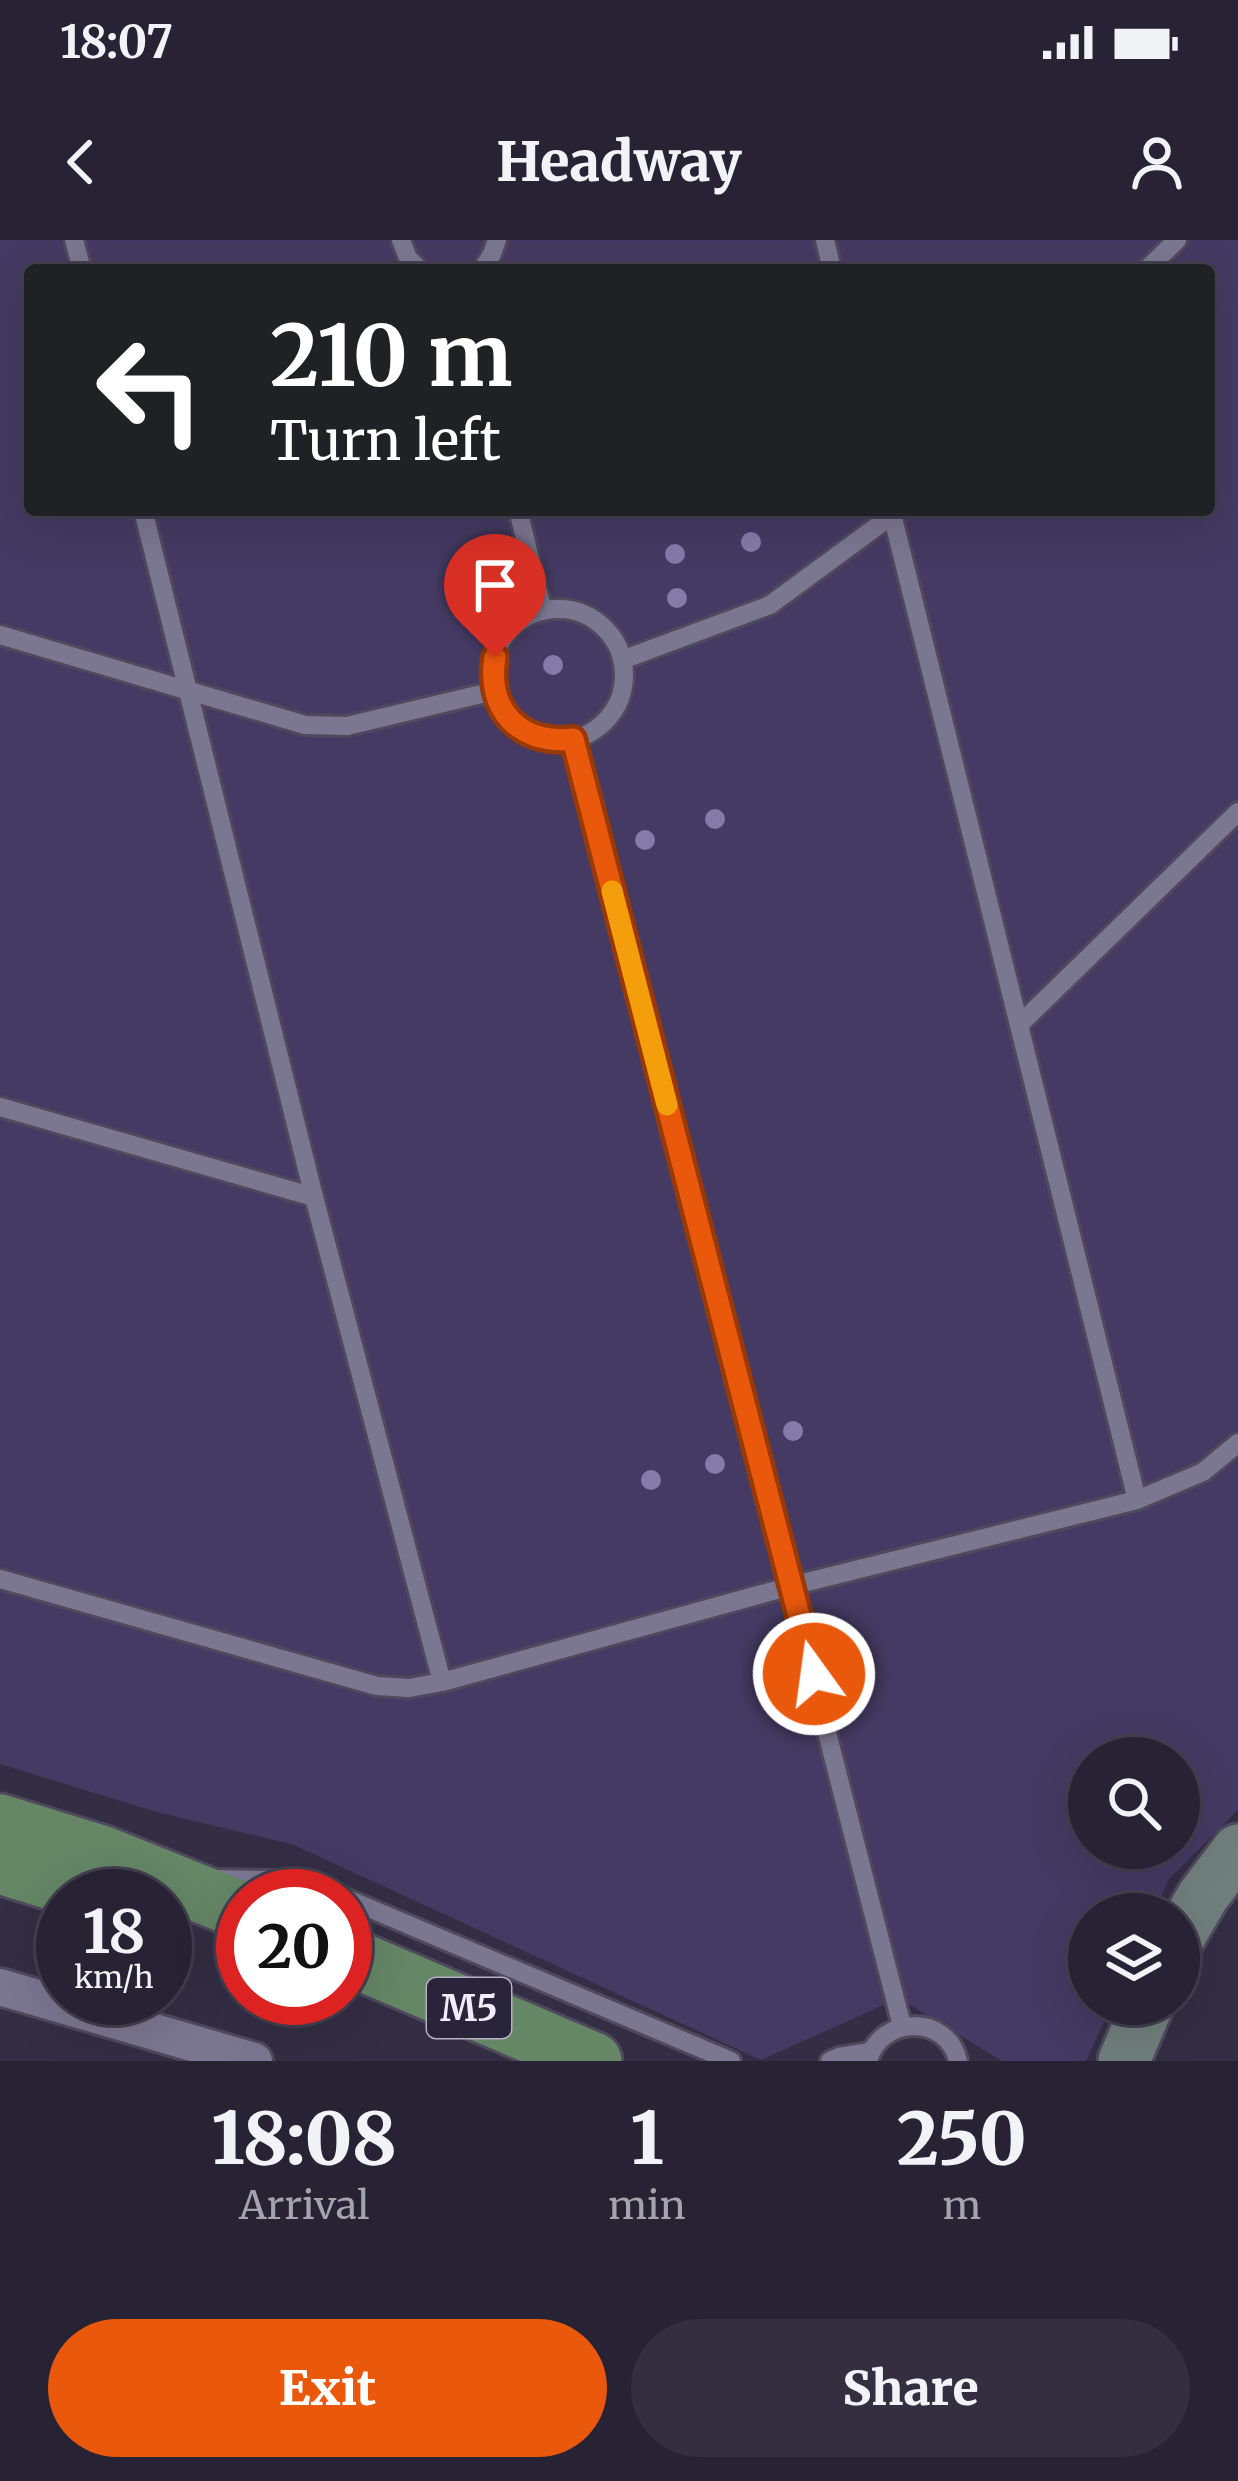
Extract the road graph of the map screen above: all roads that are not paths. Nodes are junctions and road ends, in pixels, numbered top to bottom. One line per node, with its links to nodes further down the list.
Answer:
1 (1177, 240): 2 (lane)
2 (1152, 264)
3 (144, 516): 10 (lane)
4 (519, 516): 7 (lane)
5 (889, 516): 9 (lane)
6 (895, 516): 14 (lane)
7 (543, 611): 9 (lane); 11 (lane)
8 (0, 635): 10 (lane)
9 (622, 659): 12 (lane)
10 (188, 688): 11 (lane); 16 (lane)
11 (494, 691): 12 (lane)
12 (573, 739): 20 (lane)
13 (1238, 812): 14 (lane)
14 (1019, 1024): 18 (lane)
15 (0, 1107): 16 (lane)
16 (314, 1197): 21 (lane)
17 (1238, 1443): 18 (lane)
18 (1137, 1500): 20 (lane)
19 (0, 1579): 21 (lane)
20 (791, 1586): 21 (lane); 33 (lane)
21 (442, 1682)
22 (0, 1823): 25 (main road)
23 (1238, 1850): 27 (street)
24 (0, 1865): 26 (main road)
25 (123, 1869)
26 (36, 1876)
27 (1200, 1901)
28 (372, 1910): 39 (lane)
29 (372, 1967): 38 (main road, M5)
30 (0, 1988): 36 (street)
31 (372, 1996): 37 (main road, M5)
32 (1139, 2025): 43 (street)
33 (902, 2026): 34 (lane); 35 (lane)
34 (943, 2035): 41 (lane); 42 (lane)
35 (869, 2056): 40 (lane)
36 (254, 2061)
37 (519, 2061)
38 (593, 2061)
39 (731, 2061)
40 (830, 2061)
41 (958, 2061)
42 (978, 2061)
43 (1124, 2061)

